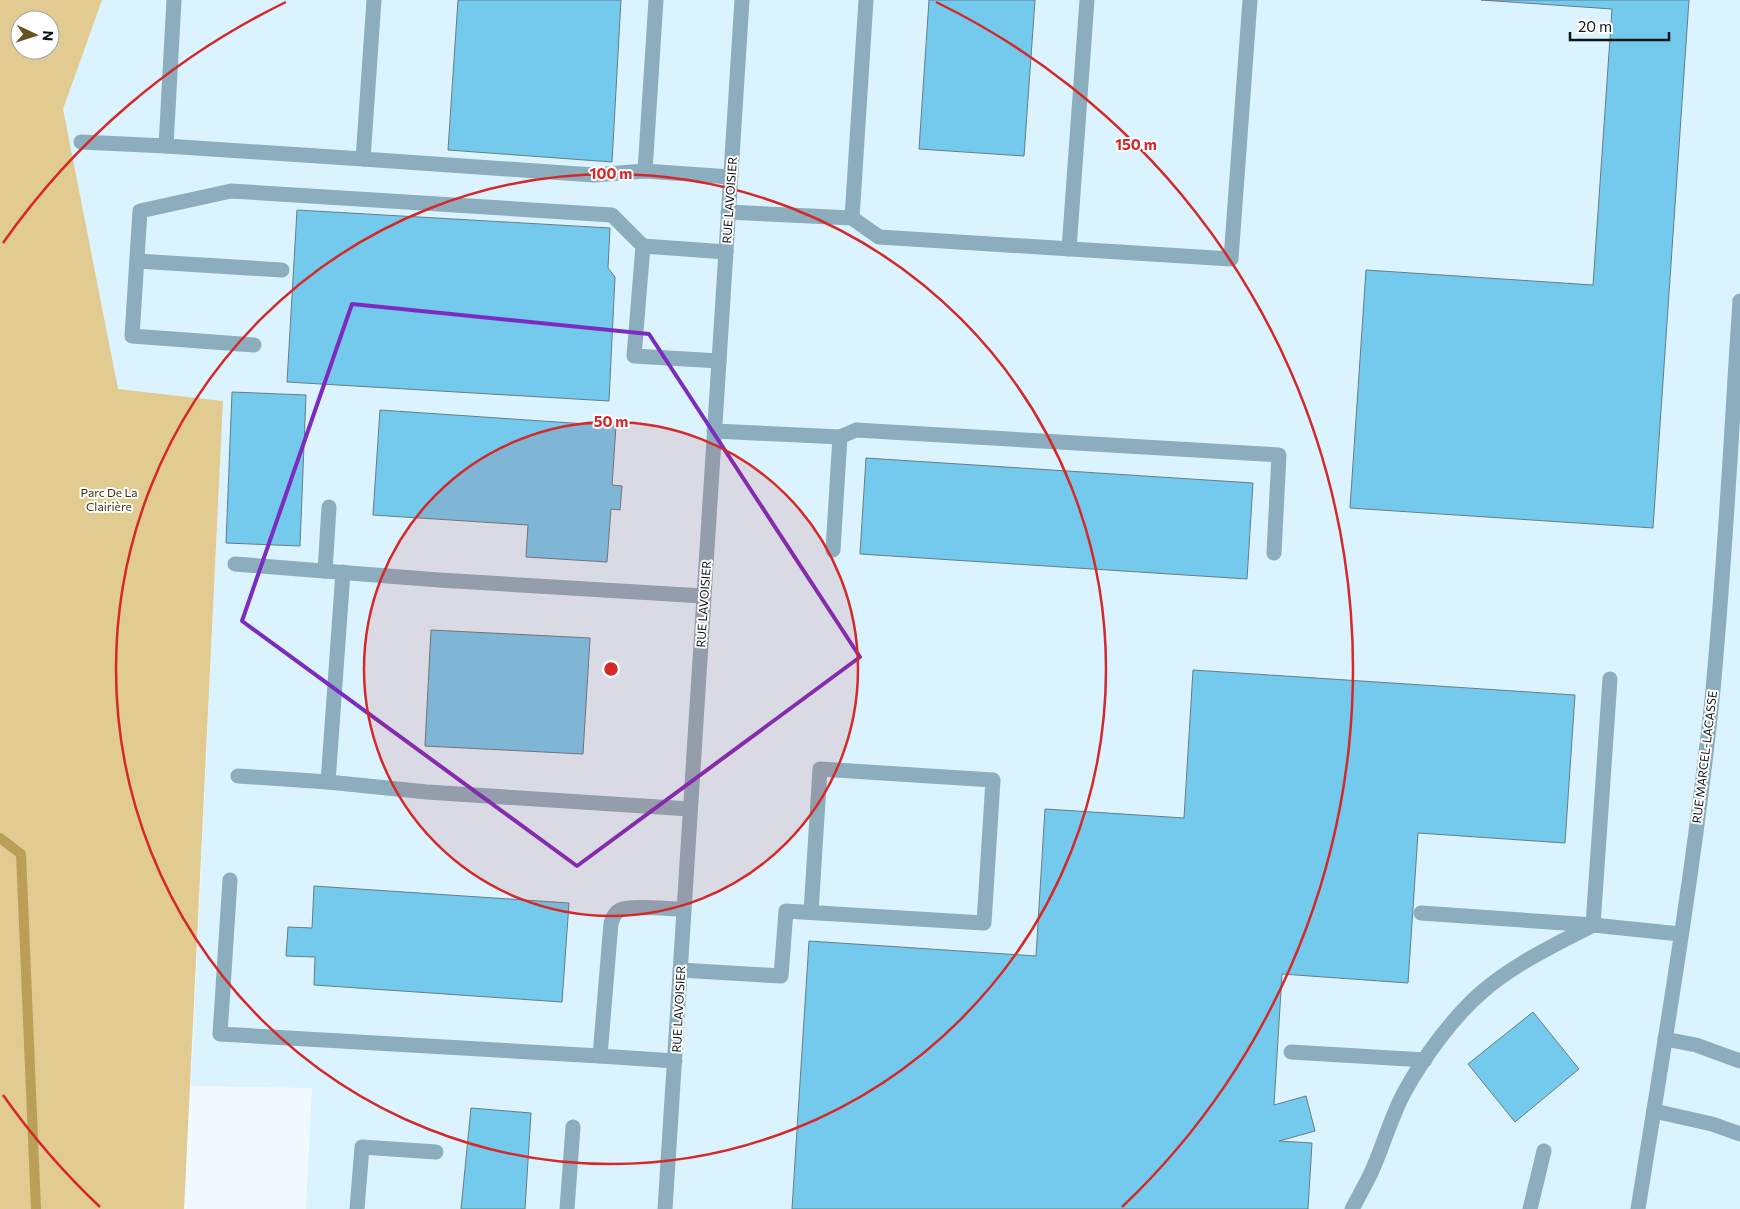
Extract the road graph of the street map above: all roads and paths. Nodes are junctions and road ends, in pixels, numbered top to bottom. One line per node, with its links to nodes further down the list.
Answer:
1 (174, 0): 9 (street)
2 (374, 0): 10 (street)
3 (656, 0): 11 (street)
4 (742, 0): 12 (street, RUE LAVOISIER)
5 (866, 0): 14 (street)
6 (1087, 0): 16 (street)
7 (1250, 0): 16 (street)
8 (81, 142): 9 (street)
9 (166, 146): 10 (street)
10 (364, 159): 11 (street)
11 (645, 171): 12 (street)
12 (730, 176): 13 (street, RUE LAVOISIER)
13 (728, 212): 14 (street); 17 (street, RUE LAVOISIER)
14 (852, 218): 16 (street)
15 (643, 246): 17 (street); 18 (street); 22 (street)
16 (1069, 249)
17 (726, 252): 22 (street, RUE LAVOISIER)
18 (137, 261): 19 (street); 21 (street)
19 (282, 270)
20 (1740, 301): 41 (street, RUE MARCEL-LACASSE)
21 (254, 345)
22 (719, 360): 23 (street, RUE LAVOISIER)
23 (714, 430): 24 (street); 31 (street, RUE LAVOISIER)
24 (840, 437): 26 (street); 27 (street)
25 (329, 507): 29 (street)
26 (833, 550)
27 (1274, 553)
28 (235, 564): 29 (street)
29 (325, 571): 30 (street)
30 (343, 572): 31 (street); 34 (street)
31 (703, 596): 35 (street, RUE LAVOISIER)
32 (1610, 679): 40 (street)
33 (238, 776): 34 (street)
34 (328, 782): 35 (street)
35 (690, 809): 37 (street, RUE LAVOISIER)
36 (230, 880): 45 (street)
37 (684, 909): 42 (street, RUE LAVOISIER); 45 (street)
38 (811, 912): 38 (street); 42 (street)
39 (1421, 913): 40 (street)
40 (1593, 925): 41 (street); 46 (street)
41 (1680, 934): 43 (street, RUE MARCEL-LACASSE)
42 (680, 970): 48 (street, RUE LAVOISIER)
43 (1665, 1039): 47 (street); 49 (street, RUE MARCEL-LACASSE)
44 (1291, 1052): 46 (street)
45 (600, 1056): 48 (street)
46 (1425, 1060): 57 (street)
47 (1740, 1060)
48 (674, 1061): 56 (street, RUE LAVOISIER)
49 (1654, 1110): 51 (street); 59 (street, RUE MARCEL-LACASSE)
50 (573, 1127): 55 (street)
51 (1740, 1134)
52 (1544, 1151): 58 (street)
53 (436, 1152): 54 (street)
54 (357, 1209)
55 (567, 1209)
56 (665, 1209)
57 (1352, 1209)
58 (1530, 1209)
59 (1638, 1209)

